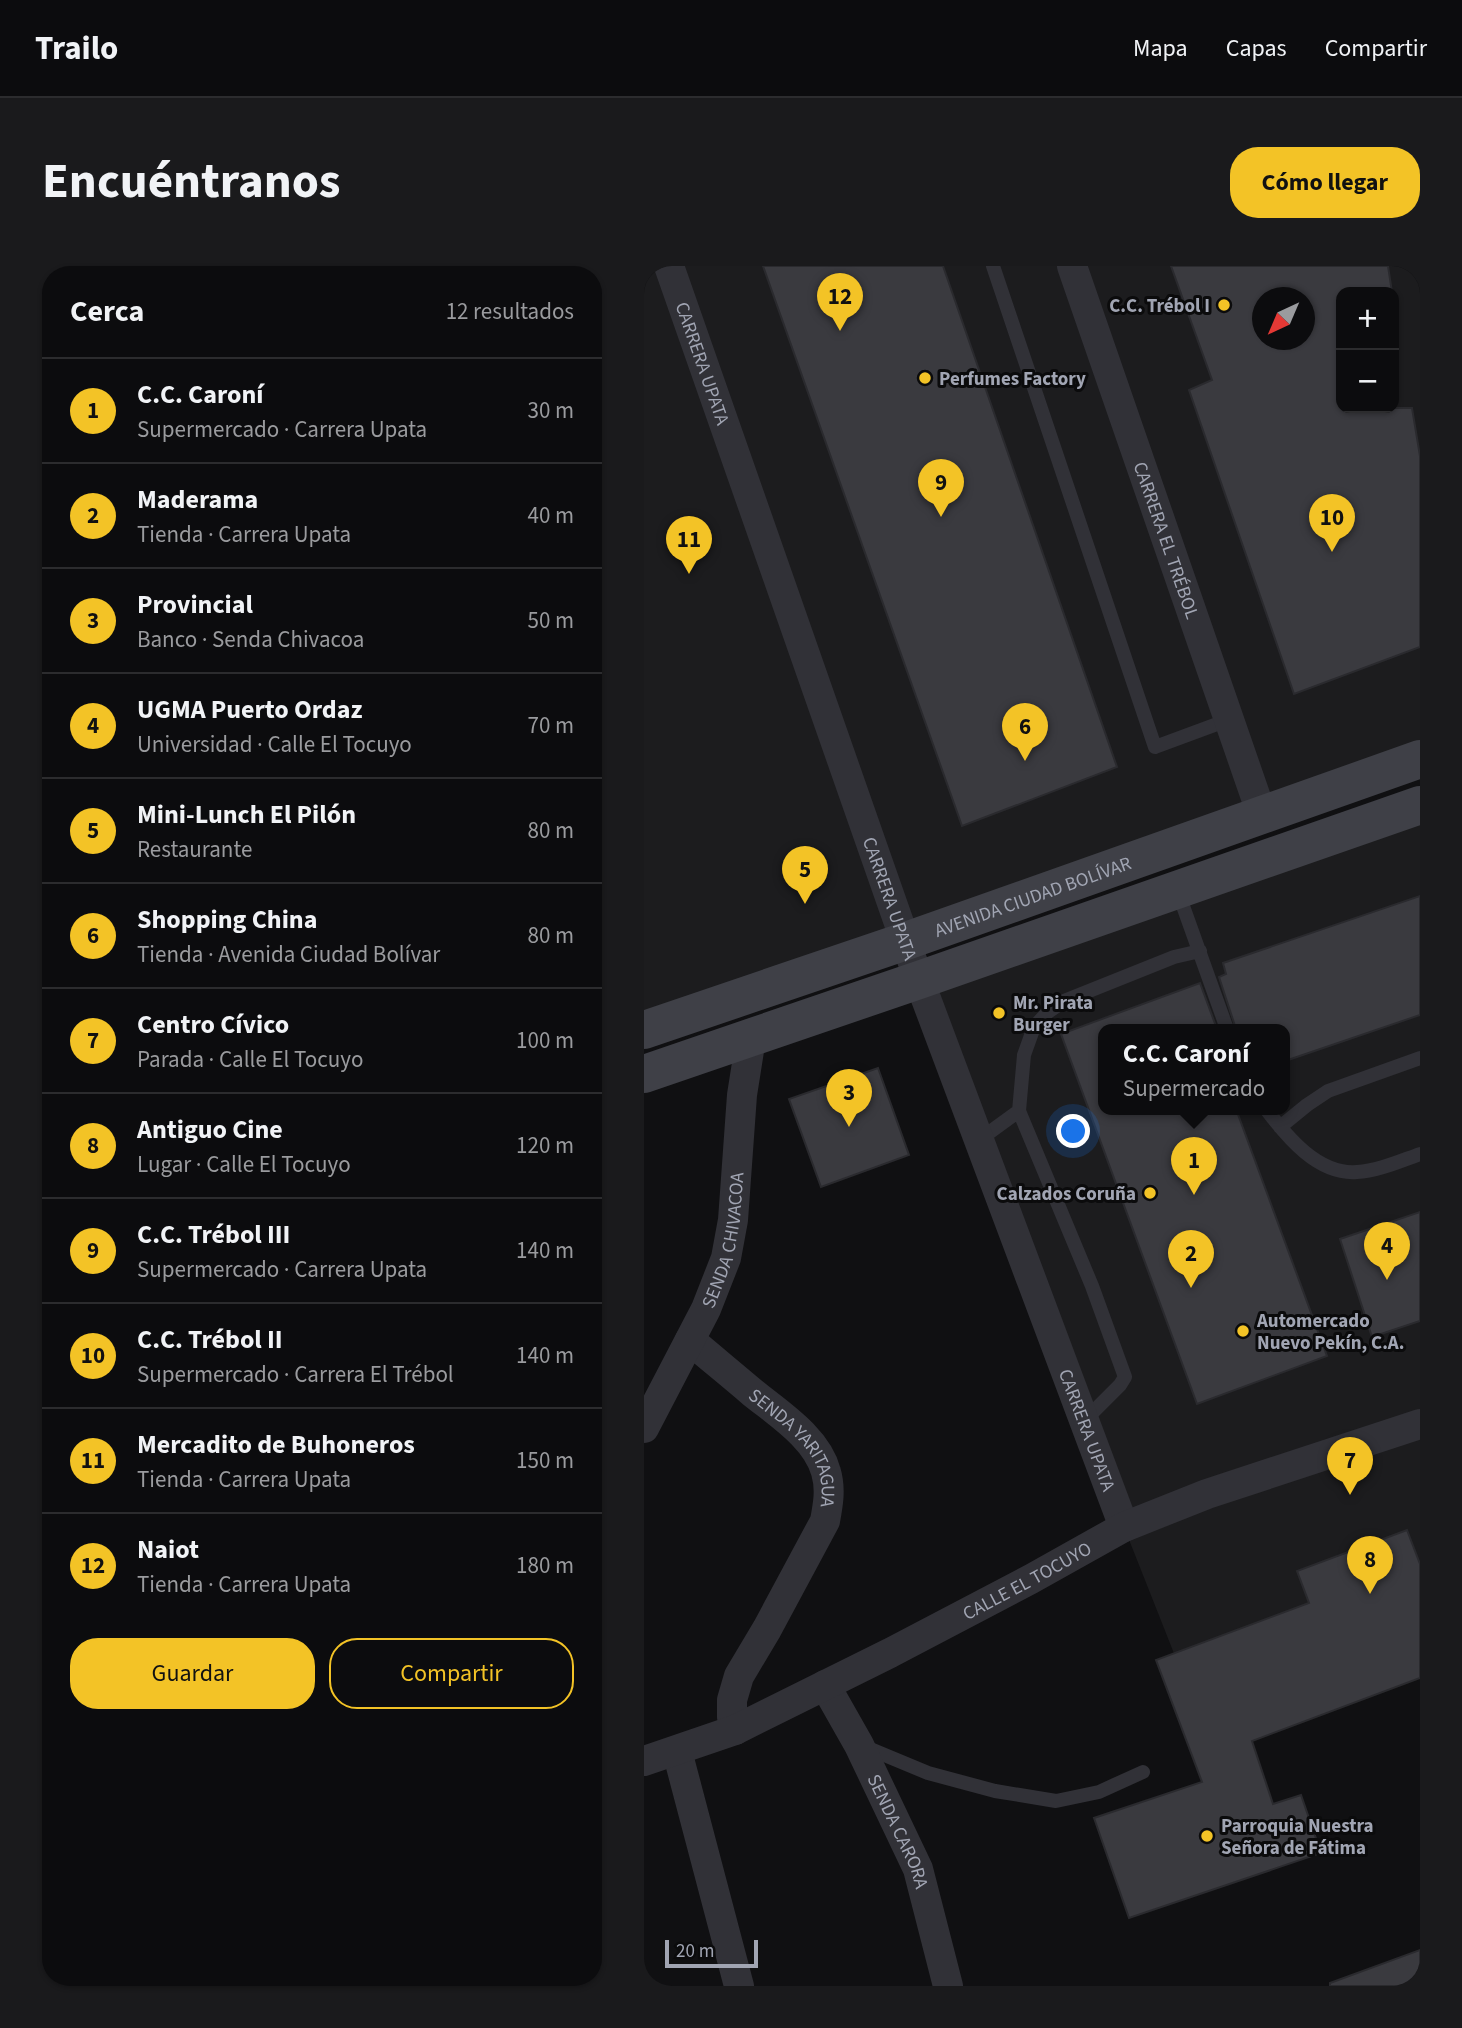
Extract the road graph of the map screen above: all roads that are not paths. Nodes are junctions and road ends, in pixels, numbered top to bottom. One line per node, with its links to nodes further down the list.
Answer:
1 (669, 266): 9 (street, CARRERA UPATA)
2 (993, 266): 4 (lane)
3 (1072, 266): 4 (street, CARRERA EL TRÉBOL)
4 (1228, 720): 7 (street, CARRERA EL TRÉBOL)
5 (1420, 759): 7 (street, AVENIDA CIUDAD BOLÍVAR)
6 (1420, 805): 8 (street)
7 (1262, 815): 9 (street, AVENIDA CIUDAD BOLÍVAR)
8 (1178, 890): 10 (lane); 11 (street)
9 (906, 941): 11 (street, CARRERA UPATA); 13 (street, AVENIDA CIUDAD BOLÍVAR)
10 (1200, 951): 12 (lane); 17 (lane)
11 (919, 980): 14 (street); 20 (street, CARRERA UPATA)
12 (1225, 1024)
13 (644, 1030)
14 (751, 1038): 16 (street); 22 (street, SENDA CHIVACOA)
15 (1420, 1058): 19 (lane)
16 (644, 1074)
17 (1019, 1111): 20 (lane); 23 (lane)
18 (1271, 1115): 19 (lane)
19 (1280, 1127): 21 (lane)
20 (979, 1140): 23 (street, CARRERA UPATA)
21 (1420, 1154)
22 (690, 1340): 25 (street, SENDA CHIVACOA); 28 (street, SENDA YARITAGUA)
23 (1085, 1420): 26 (street, CARRERA UPATA)
24 (1420, 1424): 26 (street, CALLE EL TOCUYO)
25 (644, 1428)
26 (1124, 1527): 27 (street, CALLE EL TOCUYO)
27 (825, 1685): 28 (street, CALLE EL TOCUYO); 29 (street, SENDA CARORA)
28 (735, 1730): 30 (street, CALLE EL TOCUYO)
29 (859, 1745): 32 (lane); 34 (street, SENDA CARORA)
30 (677, 1751): 31 (street, CALLE EL TOCUYO); 33 (street)
31 (644, 1761)
32 (1143, 1772)
33 (738, 1986)
34 (948, 1986)

